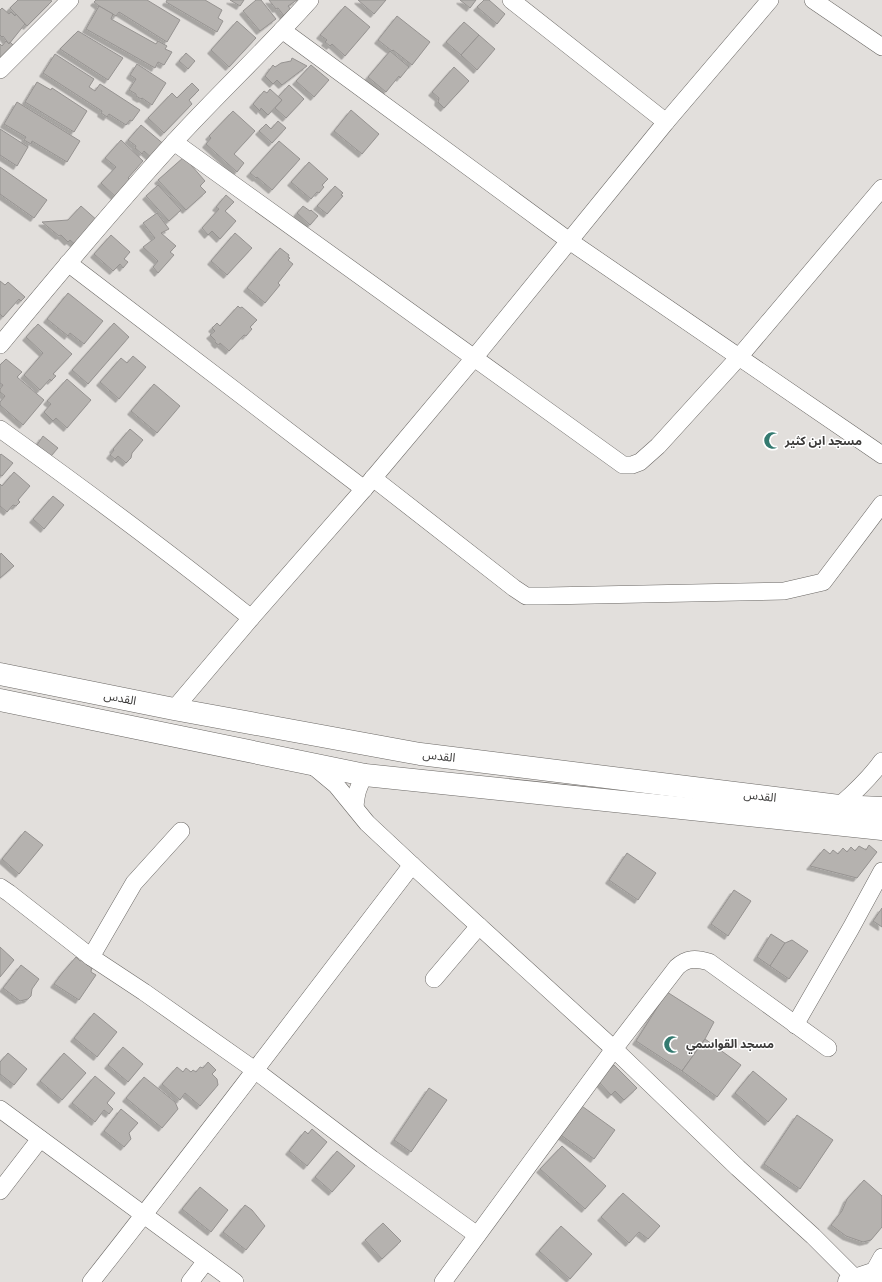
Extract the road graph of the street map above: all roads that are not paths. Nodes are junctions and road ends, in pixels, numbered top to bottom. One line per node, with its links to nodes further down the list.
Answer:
1 (310, 0): 6 (street)
2 (511, 0): 9 (street)
3 (770, 0): 9 (street)
4 (813, 0): 7 (street)
5 (63, 2): 8 (street)
6 (282, 30): 10 (street); 12 (street)
7 (882, 47)
8 (0, 70)
9 (666, 122): 12 (street)
10 (174, 142): 13 (street); 16 (street)
11 (882, 188): 15 (street)
12 (568, 240): 15 (street); 16 (street)
13 (68, 263): 14 (street); 19 (street)
14 (0, 345)
15 (739, 357): 16 (street); 18 (street)
16 (474, 358): 19 (street)
17 (0, 429): 21 (street)
18 (882, 455)
19 (369, 483): 20 (street); 21 (street)
20 (882, 504)
21 (251, 618): 24 (street)
22 (0, 674): 24 (main road, القدس)
23 (0, 700): 26 (main road, القدس)
24 (174, 709): 30 (main road, القدس)
25 (882, 761): 30 (street)
26 (310, 763): 28 (main road, القدس); 31 (street)
27 (882, 765): 29 (street)
28 (365, 775): 31 (street); 33 (main road, القدس)
29 (882, 777)
30 (839, 806): 32 (main road, القدس)
31 (355, 807): 35 (street)
32 (882, 808)
33 (882, 829)
34 (181, 831): 39 (street)
35 (412, 865): 38 (street); 44 (street)
36 (882, 871): 41 (street)
37 (0, 887): 39 (street)
38 (479, 926): 40 (street); 43 (street)
39 (91, 957): 44 (street)
40 (434, 979)
41 (795, 1025): 42 (street); 43 (street)
42 (828, 1048)
43 (614, 1049): 49 (street); 51 (street)
44 (256, 1071): 48 (street); 49 (street)
45 (0, 1109): 46 (street)
46 (40, 1139): 47 (street); 48 (street)
47 (0, 1191)
48 (144, 1215): 50 (street); 52 (street)
49 (477, 1235): 55 (street)
50 (206, 1261): 53 (street); 54 (street)
51 (867, 1274)
52 (91, 1282)
53 (190, 1282)
54 (235, 1282)
55 (443, 1282)

